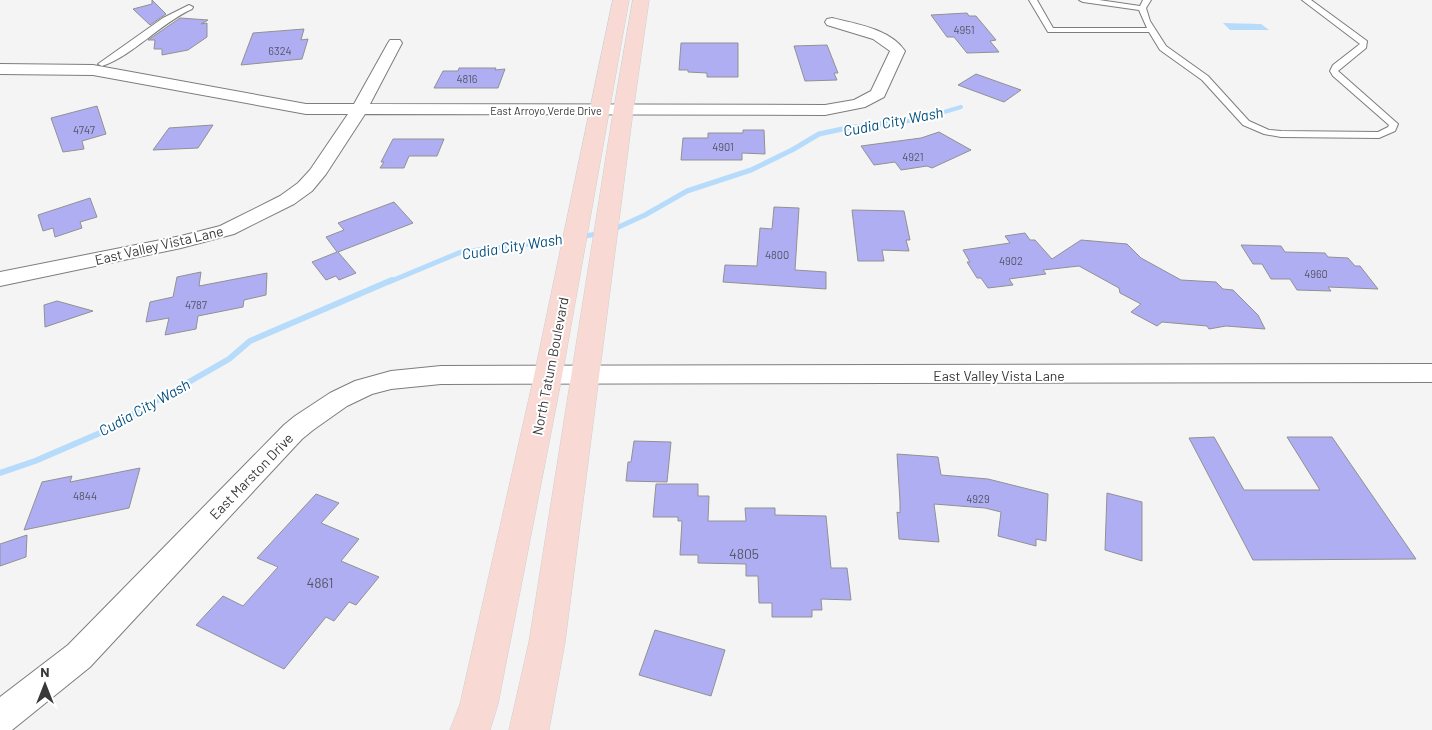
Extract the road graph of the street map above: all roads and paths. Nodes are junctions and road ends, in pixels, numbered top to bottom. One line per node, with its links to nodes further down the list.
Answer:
1 (621, 0): 14 (main road, North Tatum Boulevard)
2 (641, 0): 14 (main road, North Tatum Boulevard)
3 (1032, 0): 9 (lane)
4 (1084, 0): 6 (lane)
5 (1306, 0): 9 (lane)
6 (1144, 4): 9 (lane)
7 (189, 7): 11 (lane)
8 (832, 22): 14 (street, East Arroyo Verde Drive)
9 (1152, 30)
10 (395, 43): 13 (street, East Valley Vista Lane)
11 (97, 67): 12 (street, East Arroyo Verde Drive); 13 (street, East Arroyo Verde Drive)
12 (0, 69)
13 (358, 110): 14 (street, East Arroyo Verde Drive); 15 (street, East Valley Vista Lane)
14 (612, 110): 17 (main road, North Tatum Boulevard)
15 (0, 279)
16 (1432, 373): 17 (street, East Valley Vista Lane)
17 (567, 376): 18 (street, East Marston Drive); 19 (main road, North Tatum Boulevard); 20 (main road, North Tatum Boulevard)
18 (0, 718)
19 (470, 730)
20 (529, 730)

